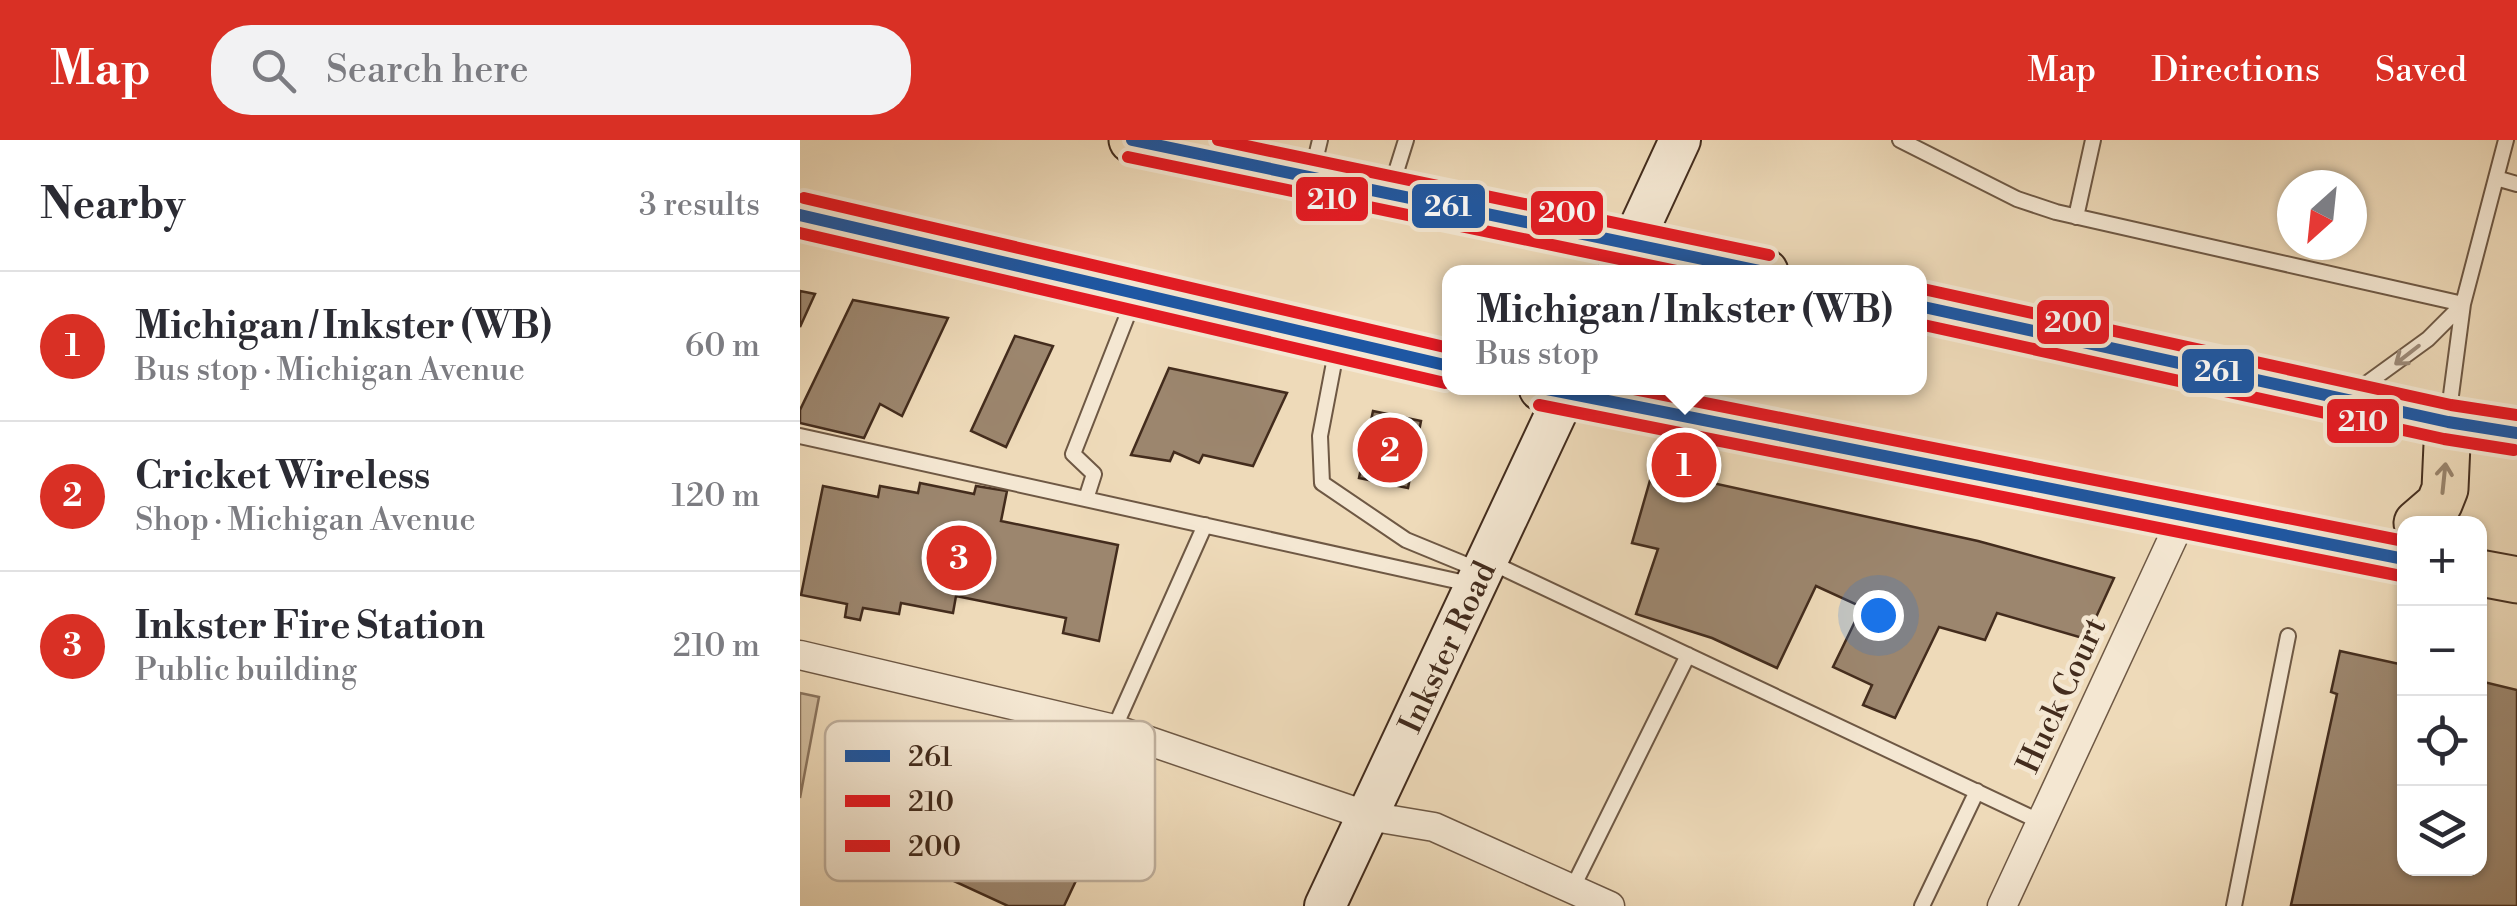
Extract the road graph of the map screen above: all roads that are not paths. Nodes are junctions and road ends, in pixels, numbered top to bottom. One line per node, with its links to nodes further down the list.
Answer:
1 (1132, 140): 7 (main road)
2 (1406, 140): 10 (lane)
3 (1680, 140): 13 (main road)
4 (1900, 140): 12 (lane)
5 (2093, 140): 12 (lane)
6 (2506, 140): 8 (lane)
7 (1316, 158): 10 (main road)
8 (2496, 178): 9 (lane); 16 (lane)
9 (2517, 184)
10 (1389, 193): 13 (main road)
11 (800, 215): 15 (main road)
12 (2076, 217): 16 (lane)
13 (1626, 258): 14 (main road)
14 (1696, 265)
15 (1136, 294): 18 (main road); 26 (lane)
16 (2462, 304): 22 (lane, one-way to 22); 23 (lane)
17 (1927, 308): 22 (main road)
18 (1338, 341): 19 (main road); 31 (lane)
19 (1442, 364)
20 (1556, 395): 31 (main road, Inkster Road)
21 (1589, 395): 27 (main road)
22 (2346, 398): 23 (main road)
23 (2448, 422): 24 (main road); 28 (main road, one-way to 23)
24 (2517, 433)
25 (800, 436): 26 (lane)
26 (1086, 499): 29 (lane)
27 (2184, 514): 30 (main road); 42 (street, Huck Court)
28 (2425, 516)
29 (1205, 526): 31 (lane); 38 (lane)
30 (2396, 549)
31 (1482, 572): 36 (lane); 41 (main road, Inkster Road)
32 (2487, 574): 33 (main road)
33 (2517, 580)
34 (2288, 636): 48 (lane)
35 (800, 655): 37 (street)
36 (1688, 655): 40 (lane); 43 (lane)
37 (1080, 721)
38 (1118, 721)
39 (1155, 743): 41 (street)
40 (1977, 791): 42 (lane); 46 (lane)
41 (1368, 816): 43 (street); 44 (main road, Inkster Road)
42 (2041, 822): 47 (street, Huck Court)
43 (1572, 889): 45 (street)
44 (1326, 906)
45 (1610, 906)
46 (1922, 906)
47 (2002, 906)
48 (2234, 906)

